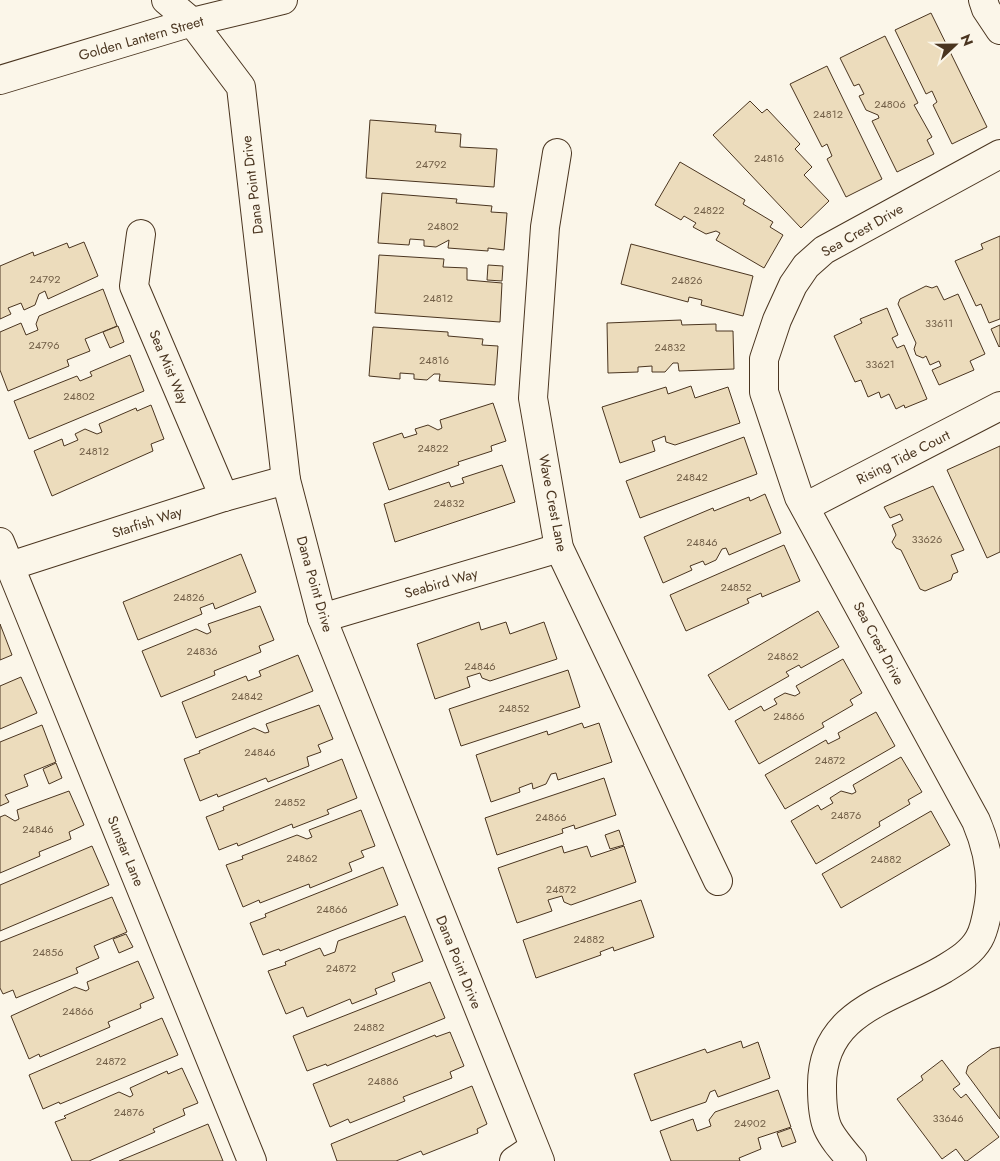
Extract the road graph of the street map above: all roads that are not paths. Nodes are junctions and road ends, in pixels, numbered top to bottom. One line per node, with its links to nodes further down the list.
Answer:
1 (166, 0): 4 (street, Dana Point Drive)
2 (283, 0): 4 (street, Golden Lantern Street)
3 (983, 0): 5 (street)
4 (192, 22): 6 (street, Golden Lantern Street); 11 (street, Dana Point Drive)
5 (1000, 30)
6 (0, 80)
7 (557, 153): 14 (street, Wave Crest Lane)
8 (1000, 154): 13 (street, Sea Crest Drive)
9 (141, 234): 12 (street, Sea Mist Way)
10 (1000, 406): 13 (street, Rising Tide Court)
11 (286, 480): 12 (street, Starfish Way); 16 (street, Dana Point Drive)
12 (224, 497): 15 (street, Starfish Way)
13 (805, 507): 20 (street, Sea Crest Drive)
14 (559, 548): 16 (street, Seabird Way); 17 (street, Wave Crest Lane)
15 (5, 554): 19 (street, Sunstar Lane)
16 (322, 618): 18 (street, Dana Point Drive)
17 (718, 881)
18 (529, 1157)
19 (252, 1161)
20 (852, 1161)

